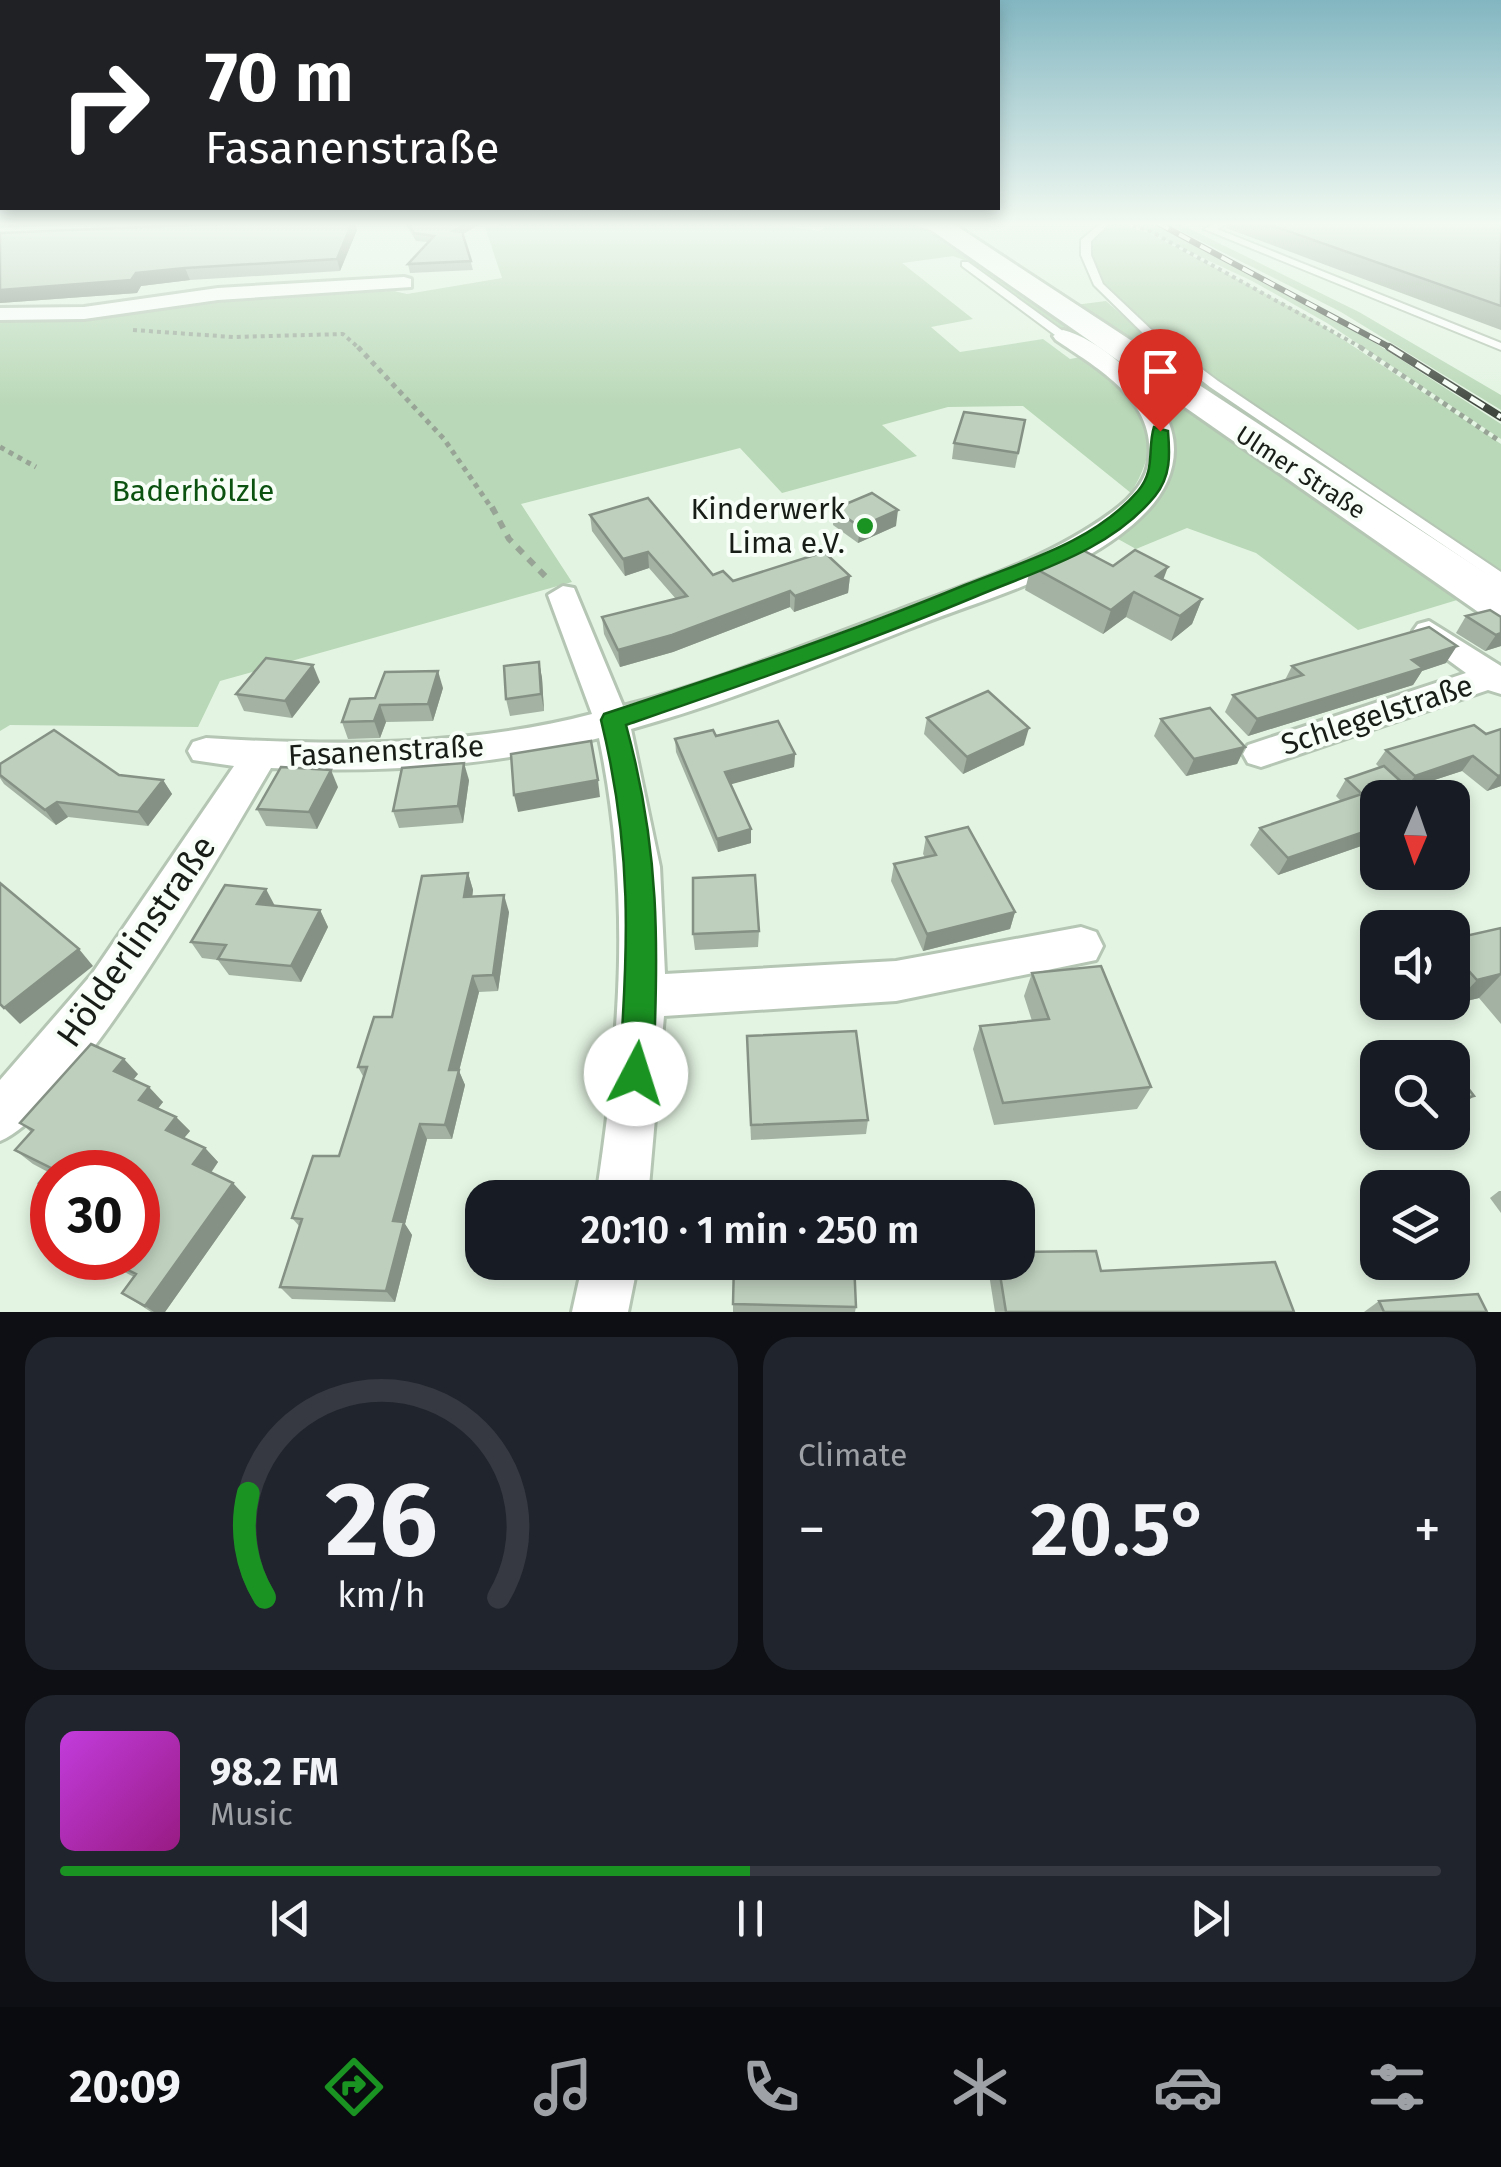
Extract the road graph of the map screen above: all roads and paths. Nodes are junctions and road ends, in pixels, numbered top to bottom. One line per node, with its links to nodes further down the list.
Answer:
1 (383, 284): 8 (street)
2 (1003, 284): 9 (lane)
3 (1017, 284): 16 (main road, Ulmer Straße)
4 (1099, 284): 14 (lane)
5 (1251, 284): 11 (path)
6 (1346, 284): 10 (lane)
7 (0, 314): 8 (street)
8 (70, 314): 15 (path)
9 (1064, 336): 19 (street, Fasanenstraße)
10 (1501, 347)
11 (1501, 442)
12 (0, 447): 13 (path)
13 (36, 468)
14 (1501, 579)
15 (563, 595): 19 (street)
16 (1501, 605)
17 (1429, 631): 18 (street, Schlegelstraße)
18 (1497, 679): 21 (street, Schlegelstraße)
19 (613, 720): 22 (street, Fasanenstraße); 24 (street)
20 (206, 751): 22 (street, Fasanenstraße)
21 (1261, 754)
22 (260, 755): 25 (street, Hölderlinstraße)
23 (1081, 946): 24 (street)
24 (642, 996): 26 (street)
25 (0, 1116)
26 (624, 1180)
27 (606, 1280): 28 (street)
28 (600, 1312)

